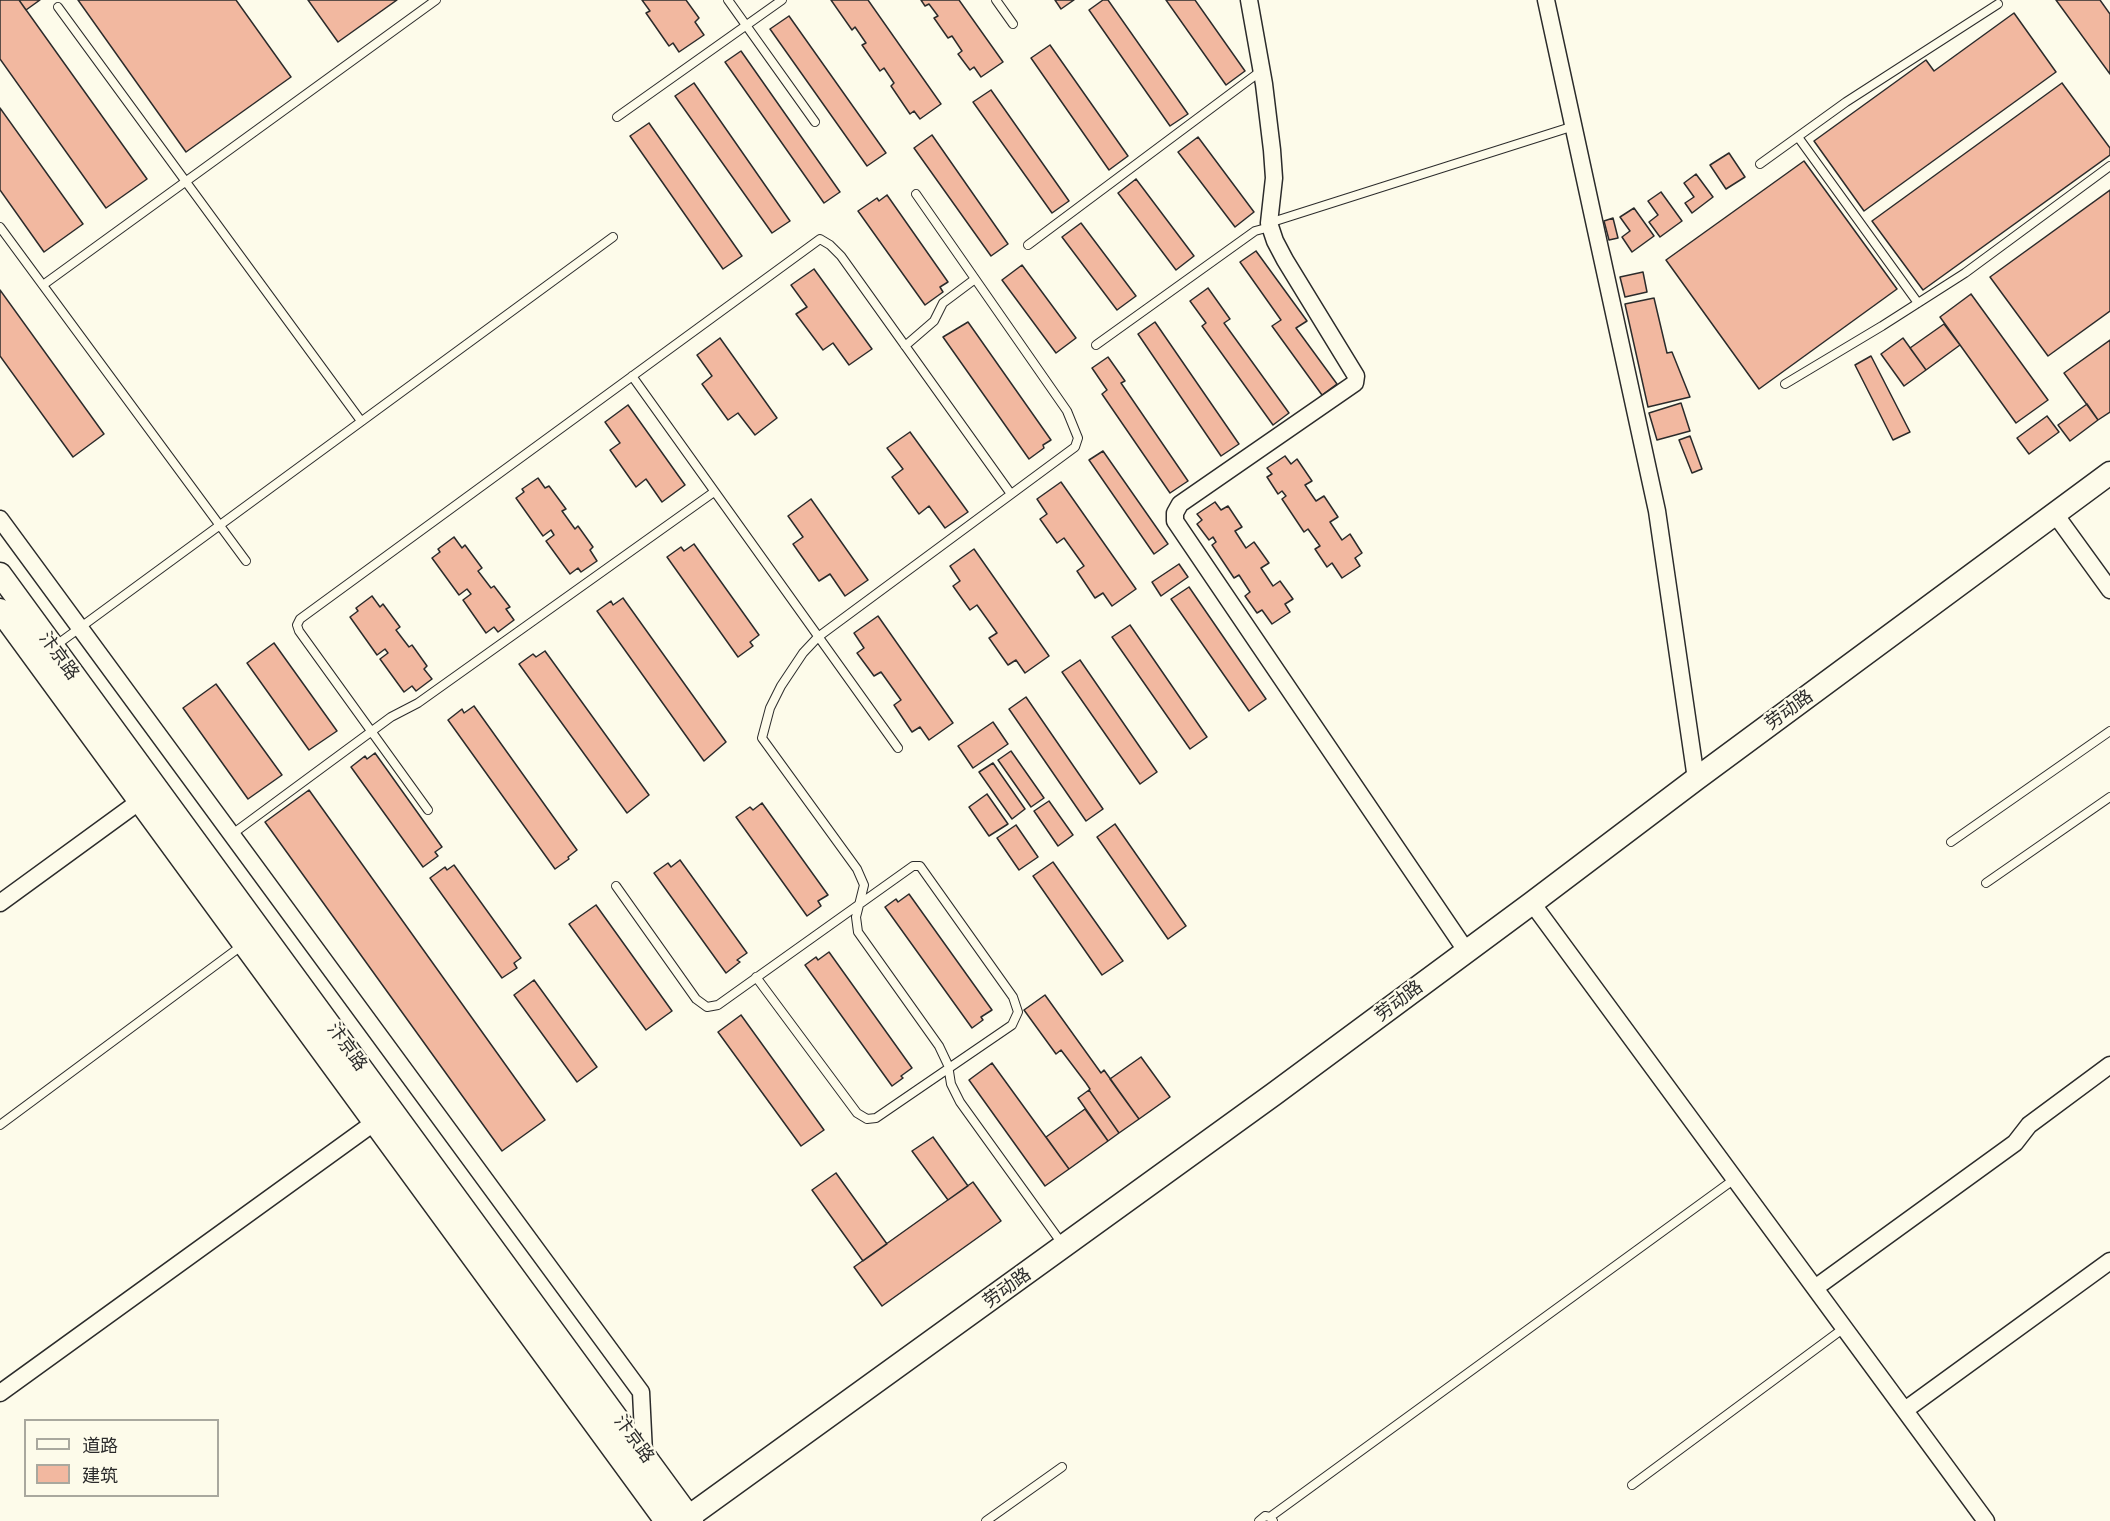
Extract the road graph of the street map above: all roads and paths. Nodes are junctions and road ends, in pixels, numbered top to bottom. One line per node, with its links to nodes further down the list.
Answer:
1 (436, 0): 18 (lane)
2 (728, 0): 10 (lane)
3 (782, 0): 10 (lane)
4 (996, 0): 9 (lane)
5 (1249, 0): 11 (street)
6 (1546, 0): 14 (street)
7 (1998, 4): 15 (lane)
8 (58, 7): 18 (lane)
9 (1013, 24)
10 (746, 26): 12 (lane); 13 (lane)
11 (1262, 70): 20 (street); 23 (lane)
12 (617, 117)
13 (815, 122)
14 (1574, 126): 20 (lane); 48 (street)
15 (1798, 137): 16 (lane); 26 (lane)
16 (1760, 164)
17 (2110, 166): 26 (lane)
18 (185, 181): 25 (lane); 31 (lane)
19 (916, 194): 24 (lane)
20 (1270, 225): 28 (lane); 60 (street)
21 (0, 227): 25 (lane)
22 (614, 237): 31 (lane)
23 (1028, 245)
24 (975, 279): 27 (lane); 34 (lane)
25 (43, 285): 37 (lane)
26 (1918, 303): 30 (lane)
27 (905, 345): 29 (lane); 34 (lane)
28 (1096, 345)
29 (632, 376): 33 (lane); 46 (lane)
30 (1785, 384)
31 (361, 422): 37 (lane)
32 (2110, 473): 35 (main road, 劳动路)
33 (714, 492): 43 (lane); 46 (lane)
34 (1011, 494): 43 (lane)
35 (2055, 514): 40 (street); 48 (main road, 劳动路)
36 (0, 519): 42 (street)
37 (219, 525): 38 (lane); 42 (lane)
38 (246, 561)
39 (0, 574): 44 (main road, 汴京路)
40 (2110, 590)
41 (0, 610): 50 (main road, 汴京路)
42 (79, 628): 44 (lane); 52 (street)
43 (818, 637): 47 (lane); 58 (lane)
44 (53, 647): 73 (main road, 汴京路)
45 (2110, 731): 53 (lane)
46 (372, 732): 51 (lane); 52 (lane)
47 (898, 748)
48 (1696, 778): 57 (main road, 劳动路)
49 (2110, 797): 54 (lane)
50 (140, 801): 56 (street); 59 (main road, 汴京路)
51 (428, 810)
52 (231, 835): 73 (street)
53 (1951, 842)
54 (1986, 883)
55 (616, 886): 61 (lane)
56 (0, 903)
57 (1532, 903): 60 (main road, 劳动路); 66 (street)
58 (858, 905): 61 (lane); 63 (lane); 63 (lane)
59 (244, 944): 64 (main road, 汴京路); 65 (lane)
60 (1467, 952): 67 (main road, 劳动路)
61 (756, 977): 63 (lane)
62 (2110, 1065): 69 (street)
63 (949, 1069): 67 (lane)
64 (375, 1122): 71 (street); 78 (main road, 汴京路)
65 (0, 1125)
66 (1736, 1178): 69 (street); 76 (lane)
67 (1064, 1247): 77 (main road, 劳动路)
68 (2110, 1261): 72 (street)
69 (1815, 1288): 70 (street)
70 (1844, 1328): 72 (street); 75 (lane)
71 (0, 1393)
72 (1905, 1410): 81 (street)
73 (644, 1453): 77 (main road, 汴京路)
74 (1062, 1467): 79 (lane)
75 (1632, 1485)
76 (1272, 1519): 80 (lane)
77 (688, 1520)
78 (666, 1521)
79 (986, 1521)
80 (1259, 1521)
81 (1986, 1521)

